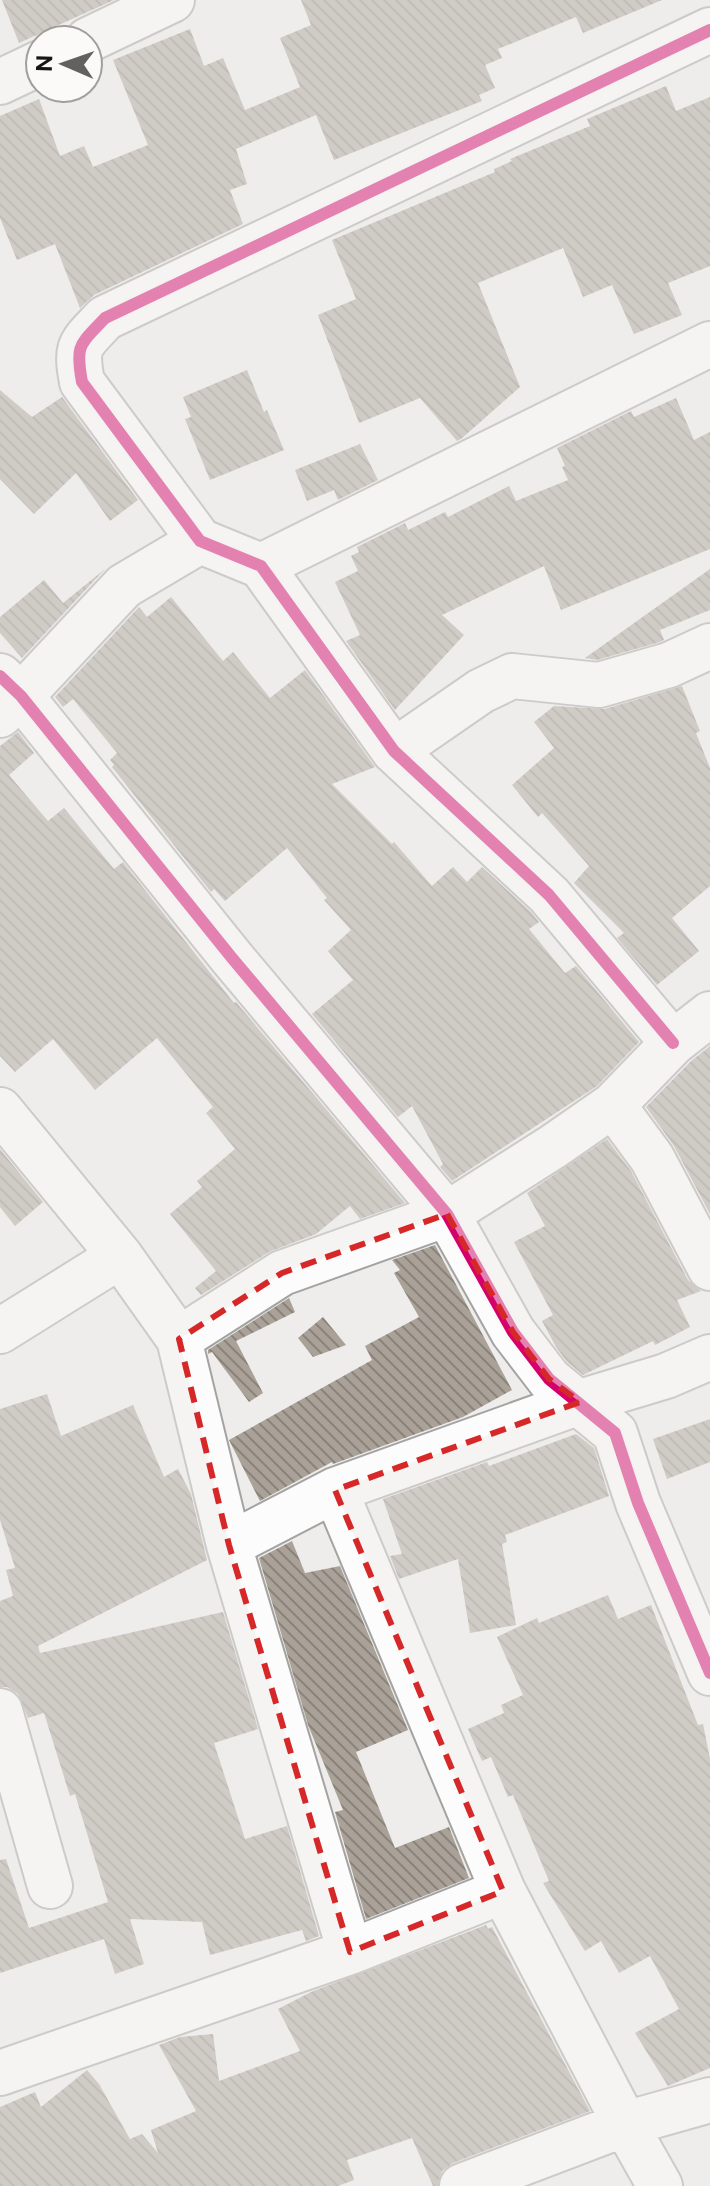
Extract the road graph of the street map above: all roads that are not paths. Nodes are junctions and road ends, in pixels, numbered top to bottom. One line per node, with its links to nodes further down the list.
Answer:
1 (172, 0): 3 (street)
2 (710, 30): 7 (street)
3 (104, 32)
4 (24, 71): 5 (street)
5 (0, 82)
6 (710, 344): 8 (street)
7 (200, 541): 8 (street); 10 (street)
8 (261, 566): 11 (street)
9 (710, 646): 11 (street)
10 (7, 696): 16 (street)
11 (394, 751): 13 (street)
12 (710, 1014): 13 (street)
13 (673, 1043): 14 (street)
14 (613, 1105): 16 (street); 18 (street)
15 (0, 1110): 17 (street)
16 (447, 1214): 20 (street); 22 (street)
17 (120, 1256): 19 (street); 20 (street)
18 (710, 1268)
19 (0, 1331)
20 (179, 1339): 24 (street)
21 (710, 1357): 22 (street)
22 (580, 1402): 23 (street); 25 (street)
23 (335, 1490): 24 (street); 28 (street)
24 (229, 1545): 29 (street)
25 (710, 1673)
26 (0, 1711): 27 (street)
27 (50, 1886)
28 (503, 1891): 29 (street); 32 (street)
29 (350, 1952): 30 (street)
30 (0, 2073)
31 (710, 2100): 32 (street)
32 (625, 2124): 33 (street); 34 (street)
33 (462, 2186)
34 (660, 2186)

